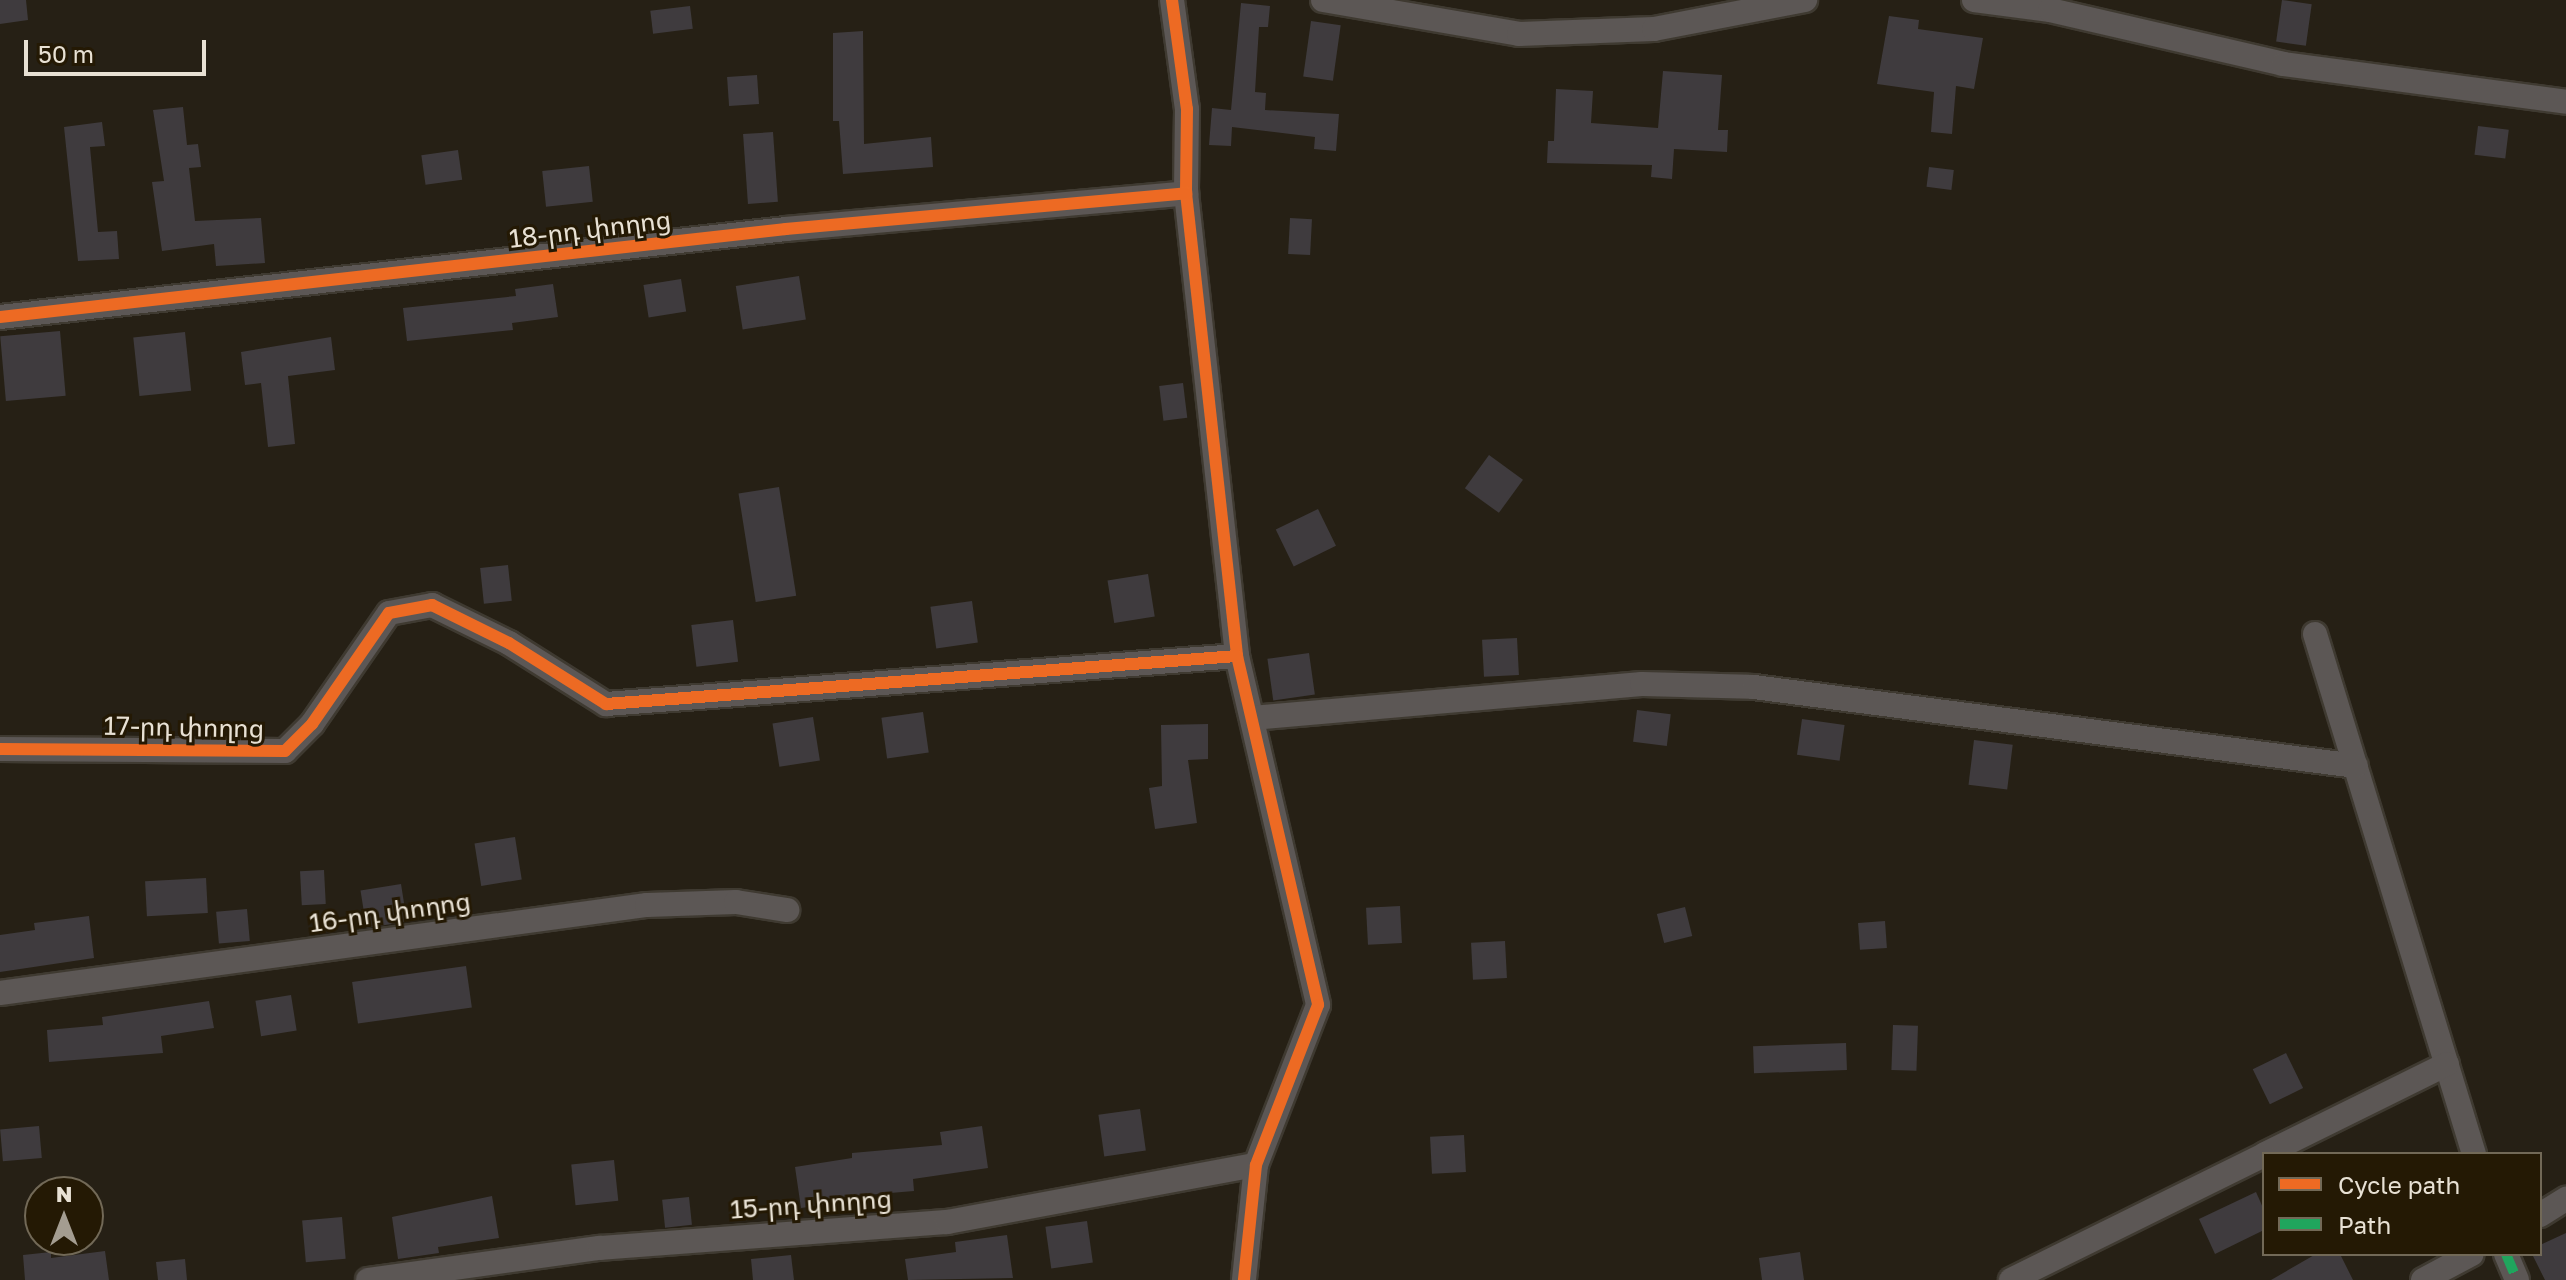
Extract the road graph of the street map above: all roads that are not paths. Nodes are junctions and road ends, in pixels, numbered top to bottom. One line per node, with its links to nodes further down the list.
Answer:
1 (1172, 0): 6 (street)
2 (1323, 0): 3 (street)
3 (1805, 0)
4 (1974, 0): 5 (street)
5 (2566, 102)
6 (1186, 193): 7 (street, 18-րդ փողոց); 9 (street)
7 (0, 317)
8 (2315, 634): 12 (street)
9 (1237, 656): 10 (street); 11 (street, 17-րդ փողոց)
10 (1252, 718): 12 (street); 19 (street)
11 (0, 749)
12 (2356, 766): 15 (street)
13 (787, 910): 14 (street, 16-րդ փողոց)
14 (0, 993)
15 (2447, 1064): 16 (street); 17 (street)
16 (2269, 1152)
17 (2473, 1152)
18 (2262, 1155): 26 (street)
19 (1256, 1165): 24 (street, 15-րդ փողոց); 25 (street)
20 (2566, 1199): 21 (street)
21 (2542, 1214)
22 (2468, 1256): 27 (street)
23 (2507, 1256): 28 (street)
24 (368, 1280)
25 (1244, 1280)
26 (2011, 1280)
27 (2423, 1280)
28 (2517, 1280)

